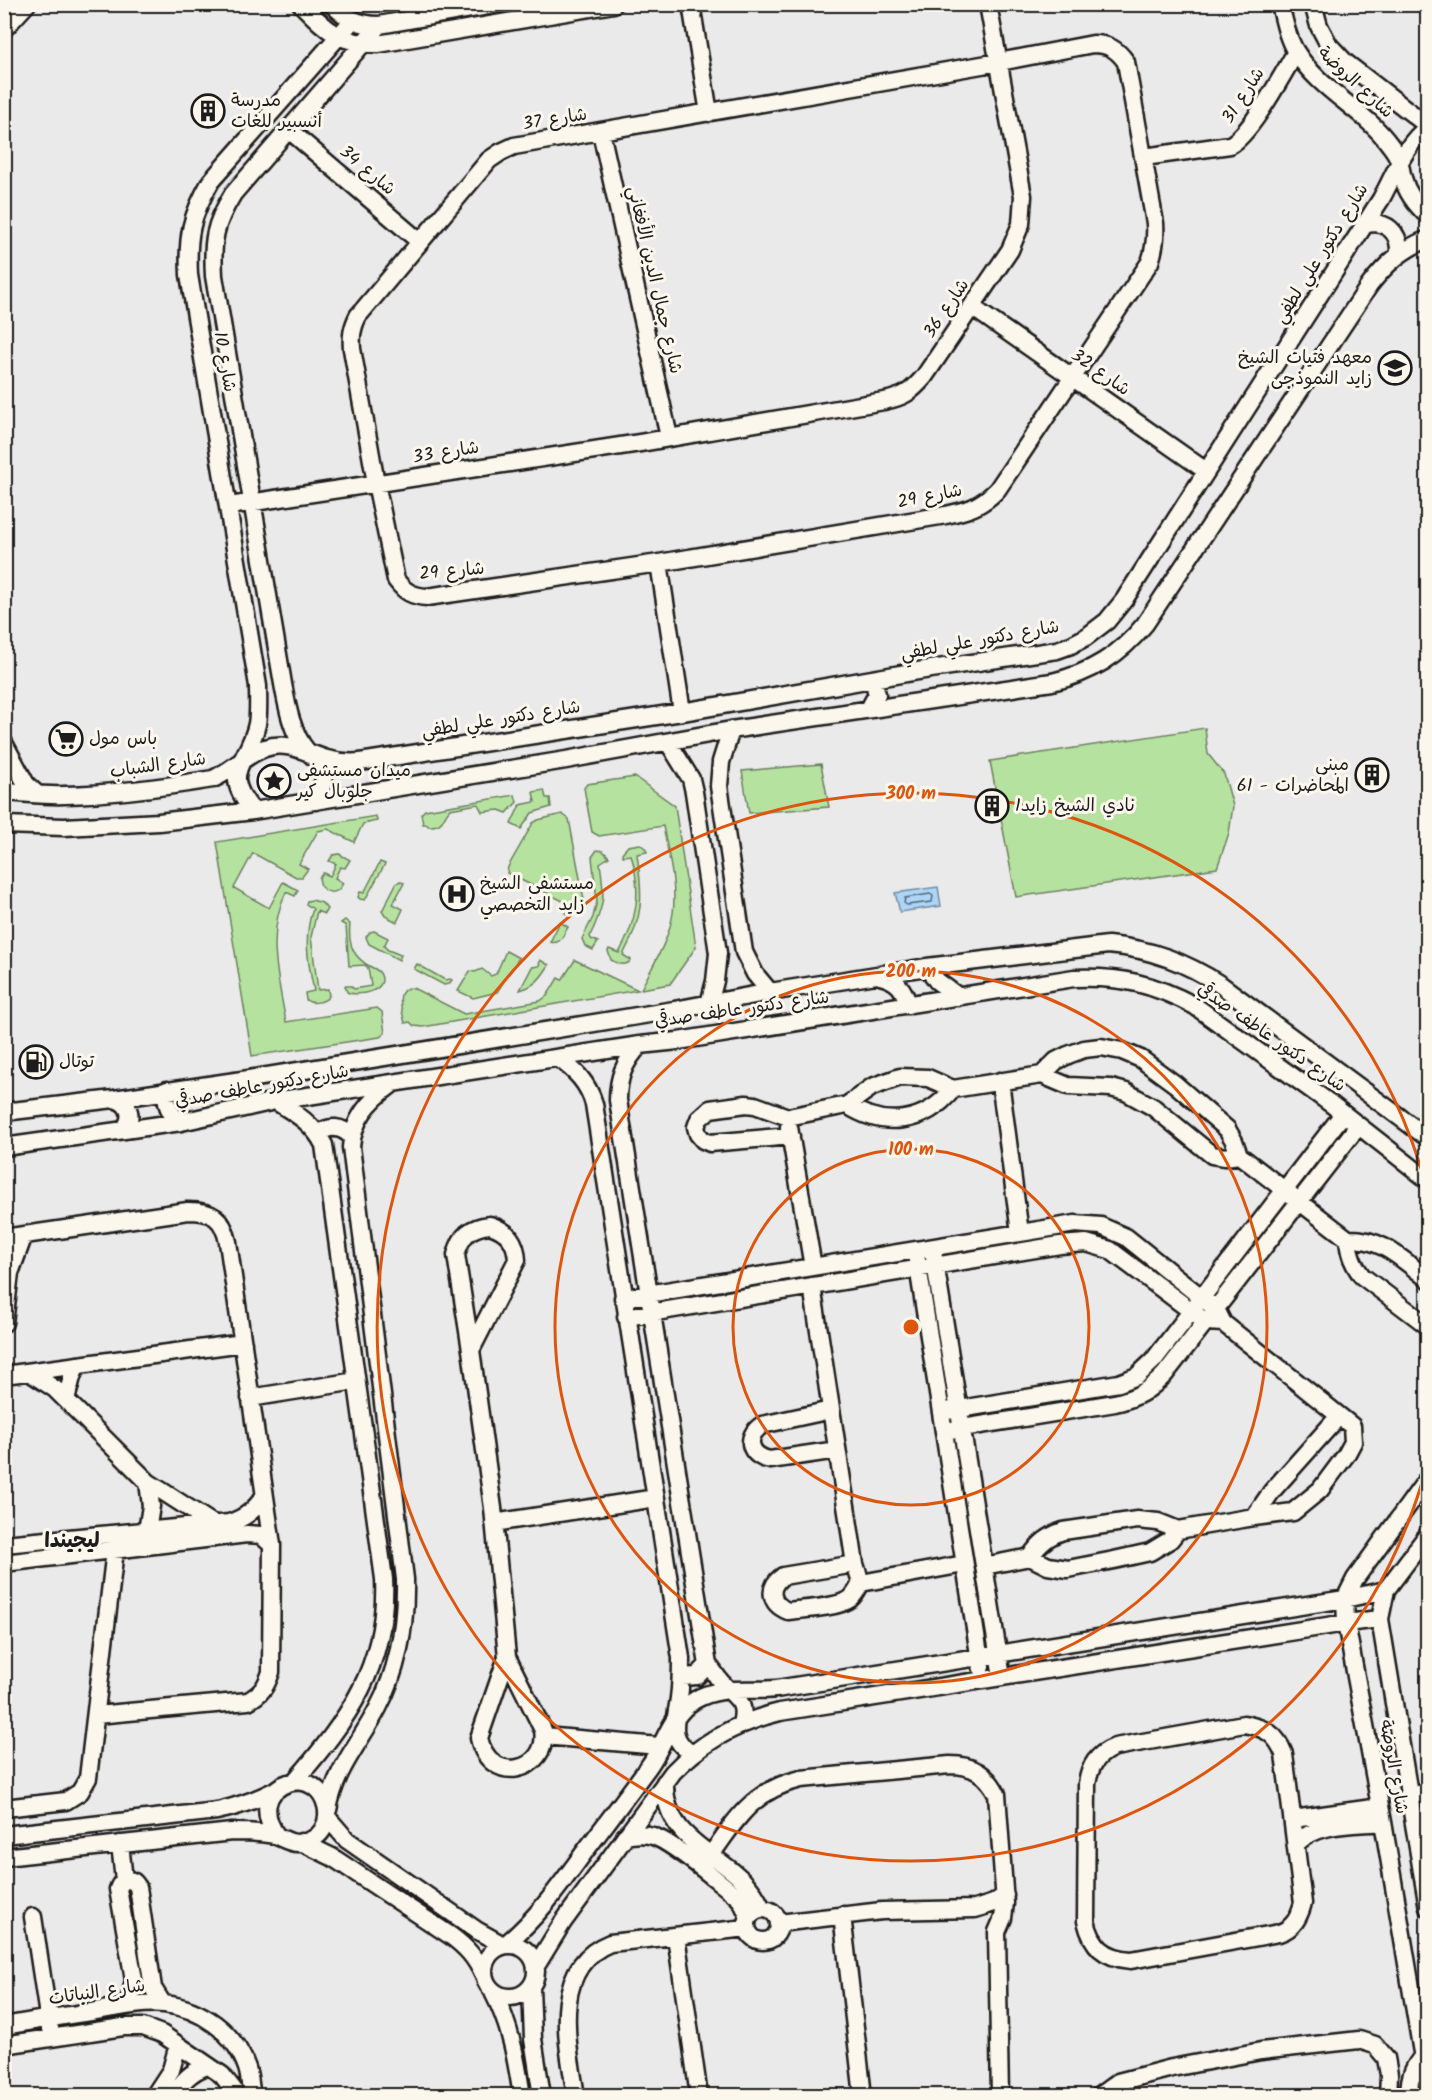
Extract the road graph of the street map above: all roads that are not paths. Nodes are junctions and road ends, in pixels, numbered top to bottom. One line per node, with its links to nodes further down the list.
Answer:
1 (27, 4): 13 (street)
2 (301, 4): 14 (street)
3 (332, 4): 11 (street)
4 (499, 4): 12 (street)
5 (614, 4): 10 (street)
6 (691, 4): 19 (street)
7 (988, 4): 17 (street, شارع 36)
8 (1280, 4): 16 (street, شارع الروضة)
9 (1313, 4): 21 (street, شارع الروضة)
10 (595, 6): 15 (street)
11 (352, 21): 12 (street); 14 (street, شارع 10)
12 (379, 25): 15 (street, شارع 10)
13 (4, 29)
14 (338, 37): 15 (street); 18 (street, شارع 10)
15 (363, 44): 20 (street, شارع 10)
16 (1296, 52): 25 (street, شارع 31); 26 (street, شارع الروضة)
17 (999, 62): 19 (street, شارع 37); 25 (street, شارع 29); 32 (street, شارع 36)
18 (279, 104): 20 (street, شارع 34); 22 (street, شارع 10)
19 (709, 113): 23 (street, شارع 37)
20 (293, 124): 24 (street, شارع 10); 30 (street, شارع 34)
21 (1428, 126): 26 (street, شارع دكتور علي لطفي)
22 (254, 132): 24 (street); 38 (street, شارع 10)
23 (601, 132): 30 (street, شارع 37); 34 (street, شارع جمال الدين الأفغاني)
24 (273, 148): 37 (street, شارع 10)
25 (1144, 157): 33 (street, شارع 29)
26 (1401, 161): 27 (street, شارع الروضة); 28 (street, شارع دكتور علي لطفي)
27 (1428, 216)
28 (1366, 224): 31 (street); 35 (street, شارع دكتور علي لطفي)
29 (1428, 239): 31 (street)
30 (420, 242): 36 (street, شارع 37)
31 (1399, 253): 42 (street)
32 (972, 307): 33 (street, شارع 32); 34 (street, شارع 36)
33 (1074, 378): 35 (street, شارع 32); 39 (street, شارع 29)
34 (669, 437): 36 (street, شارع 33)
35 (1206, 471): 40 (street, شارع دكتور علي لطفي)
36 (376, 483): 37 (street, شارع 33); 39 (street, شارع 29)
37 (252, 502): 38 (street, شارع 33); 48 (street, شارع 10)
38 (229, 506): 49 (street, شارع 10)
39 (659, 563): 44 (street)
40 (918, 671): 41 (street, شارع دكتور علي لطفي); 42 (street)
41 (868, 680): 43 (street); 44 (street, شارع دكتور علي لطفي)
42 (928, 701): 43 (street)
43 (869, 710): 45 (street)
44 (682, 712): 48 (street, شارع دكتور علي لطفي)
45 (731, 730): 46 (street); 57 (street)
46 (668, 742): 52 (street); 59 (street)
47 (5, 745): 51 (street)
48 (307, 752): 49 (street, شارع الشباب); 52 (street)
49 (243, 761): 51 (street, شارع الشباب); 53 (street)
50 (4, 792): 51 (street, شارع الشباب)
51 (38, 794)
52 (316, 801): 53 (street)
53 (252, 811): 54 (street)
54 (4, 825)
55 (927, 967): 56 (street, شارع دكتور عاطف صدقي); 58 (street); 82 (street, شارع دكتور عاطف صدقي)
56 (879, 975): 57 (street, شارع دكتور عاطف صدقي); 60 (street)
57 (770, 992): 59 (street, شارع دكتور عاطف صدقي)
58 (959, 997): 60 (street, شارع دكتور عاطف صدقي); 74 (street, شارع دكتور عاطف صدقي)
59 (709, 1004): 68 (street, شارع دكتور عاطف صدقي)
60 (908, 1005): 61 (street, شارع دكتور عاطف صدقي)
61 (640, 1045): 62 (street, شارع دكتور عاطف صدقي); 66 (street)
62 (558, 1058): 65 (street, شارع دكتور عاطف صدقي); 69 (street)
63 (1042, 1075): 64 (street); 84 (street); 84 (street)
64 (1000, 1082): 67 (street); 88 (street)
65 (393, 1084): 71 (street, شارع دكتور عاطف صدقي); 81 (street)
66 (618, 1088): 69 (street); 100 (street)
67 (953, 1089): 72 (street); 72 (street)
68 (166, 1090): 70 (street, شارع دكتور عاطف صدقي); 76 (street)
69 (590, 1091): 102 (street)
70 (114, 1099): 73 (street, شارع دكتور عاطف صدقي); 78 (street)
71 (275, 1101): 76 (street, شارع دكتور عاطف صدقي); 79 (street)
72 (847, 1106): 75 (street)
73 (4, 1112)
74 (1343, 1114): 77 (street, شارع دكتور عاطف صدقي); 86 (street)
75 (788, 1117): 80 (street); 80 (street)
76 (181, 1122): 78 (street, شارع دكتور عاطف صدقي)
77 (1358, 1126): 85 (street, شارع دكتور عاطف صدقي); 87 (street)
78 (124, 1129): 83 (street, شارع دكتور عاطف صدقي)
79 (318, 1134): 81 (street); 114 (street)
80 (791, 1136): 96 (street)
81 (352, 1137): 167 (street)
82 (1428, 1138)
83 (4, 1147)
84 (1239, 1155): 86 (street)
85 (1428, 1180)
86 (1285, 1190): 87 (street); 101 (street)
87 (1299, 1202): 91 (street); 106 (street)
88 (1020, 1233): 92 (street); 101 (street)
89 (24, 1235): 90 (street); 94 (street); 109 (street)
90 (4, 1238)
91 (1348, 1239): 98 (street); 108 (street)
92 (932, 1247): 93 (street); 95 (street)
93 (915, 1250): 96 (street); 97 (street)
94 (7, 1266): 107 (street)
95 (936, 1266): 97 (street); 103 (street); 117 (street)
96 (813, 1267): 100 (street)
97 (918, 1269): 99 (street); 119 (street)
98 (1428, 1279)
99 (812, 1286): 104 (street); 118 (street)
100 (649, 1294): 102 (street); 104 (street)
101 (1202, 1297): 103 (street); 106 (street)
102 (623, 1298): 105 (street)
103 (1191, 1311): 106 (street); 117 (street)
104 (652, 1313): 105 (street); 150 (street)
105 (626, 1317): 127 (street)
106 (1215, 1318): 120 (street); 121 (street)
107 (4, 1323)
108 (1428, 1326)
109 (243, 1342): 111 (street); 115 (street)
110 (471, 1350): 110 (street); 129 (street)
111 (77, 1365): 112 (street); 116 (street)
112 (29, 1372): 113 (street); 116 (street)
113 (4, 1375)
114 (356, 1381): 115 (street); 161 (street)
115 (250, 1398): 126 (street)
116 (66, 1400): 125 (street)
117 (959, 1408): 119 (street); 121 (street)
118 (831, 1410): 123 (street); 123 (street)
119 (941, 1412): 122 (street)
120 (1339, 1416): 128 (street); 128 (street)
121 (962, 1428): 122 (street); 141 (street)
122 (944, 1431): 140 (street)
123 (837, 1450): 139 (street)
124 (1428, 1478): 144 (street)
125 (148, 1482): 130 (street); 132 (street)
126 (264, 1496): 130 (street); 135 (street)
127 (656, 1498): 129 (street); 151 (street)
128 (1254, 1517): 131 (street)
129 (494, 1523): 149 (street)
130 (225, 1528): 132 (street); 135 (street); 136 (street)
131 (1178, 1530): 137 (street); 137 (street)
132 (147, 1531): 134 (street)
133 (1428, 1534): 143 (street, شارع الروضة)
134 (4, 1544)
135 (272, 1545): 155 (street)
136 (115, 1550): 138 (street); 155 (street)
137 (1030, 1557): 141 (street)
138 (4, 1563)
139 (855, 1564): 142 (street); 142 (street)
140 (964, 1564): 142 (street); 148 (street)
141 (984, 1566): 147 (street)
142 (861, 1583)
143 (1386, 1590): 144 (street); 145 (street, شارع الروضة)
144 (1345, 1599): 146 (street, شارع الروضة); 147 (street)
145 (1380, 1619): 146 (street); 165 (street, شارع الروضة)
146 (1346, 1623): 152 (street); 168 (street, شارع الروضة)
147 (998, 1653): 148 (street); 152 (street)
148 (979, 1657): 153 (street); 154 (street)
149 (507, 1658): 158 (street); 158 (street)
150 (708, 1665): 151 (street); 154 (street)
151 (682, 1677): 156 (street)
152 (1002, 1677): 153 (street)
153 (983, 1680): 157 (street)
154 (728, 1690): 156 (street); 157 (street)
155 (96, 1715): 166 (street)
156 (675, 1718): 159 (street); 160 (street)
157 (741, 1724): 160 (street)
158 (544, 1736): 159 (street)
159 (659, 1746): 189 (street)
160 (692, 1754): 162 (street)
161 (294, 1782): 163 (street); 167 (street)
162 (665, 1782): 172 (street); 176 (street)
163 (276, 1790): 170 (street); 171 (street)
164 (1428, 1792): 165 (street)
165 (1408, 1796): 181 (street, شارع الروضة)
166 (4, 1808)
167 (328, 1814): 173 (street); 189 (street)
168 (1382, 1815): 169 (street); 175 (street); 201 (street, شارع الروضة)
169 (1293, 1819): 175 (street); 175 (street)
170 (4, 1835)
171 (277, 1836): 173 (street); 174 (street)
172 (625, 1836): 176 (street); 190 (street)
173 (302, 1842): 191 (street)
174 (120, 1844): 178 (street); 179 (street)
175 (1296, 1844)
176 (689, 1850): 177 (street); 185 (street)
177 (711, 1856): 180 (street); 185 (street)
178 (4, 1857)
179 (124, 1880): 194 (street); 195 (street)
180 (1005, 1895): 182 (street); 187 (street)
181 (1428, 1908)
182 (975, 1909): 183 (street); 187 (street)
183 (842, 1915): 186 (street); 212 (street)
184 (33, 1917): 196 (street)
185 (752, 1918): 186 (street); 186 (street); 188 (street)
186 (779, 1923)
187 (997, 1932): 213 (street)
188 (676, 1936): 210 (street); 211 (street)
189 (504, 1945): 190 (street); 191 (street)
190 (536, 1966): 192 (street)
191 (483, 1974): 193 (street)
192 (531, 1987): 193 (street); 209 (street)
193 (493, 1992): 208 (street)
194 (163, 2004): 195 (street, شارع النباتات); 207 (street, شارع النباتات)
195 (125, 2006): 196 (street, شارع النباتات)
196 (48, 2019): 197 (street, شارع النباتات); 198 (street)
197 (4, 2026)
198 (51, 2038): 199 (street, شارع النباتات); 200 (street, شارع النباتات)
199 (4, 2045)
200 (178, 2045): 202 (street, شارع النباتات); 204 (street)
201 (1423, 2056): 203 (street, شارع الروضة); 216 (street)
202 (207, 2066): 205 (street); 206 (street, شارع النباتات)
203 (1428, 2088)
204 (154, 2096)
205 (172, 2096)
206 (236, 2096)
207 (252, 2096)
208 (522, 2096)
209 (542, 2096)
210 (576, 2096)
211 (699, 2096)
212 (863, 2096)
213 (1000, 2096)
214 (1099, 2096): 215 (street)
215 (1388, 2096)
216 (1410, 2096)

